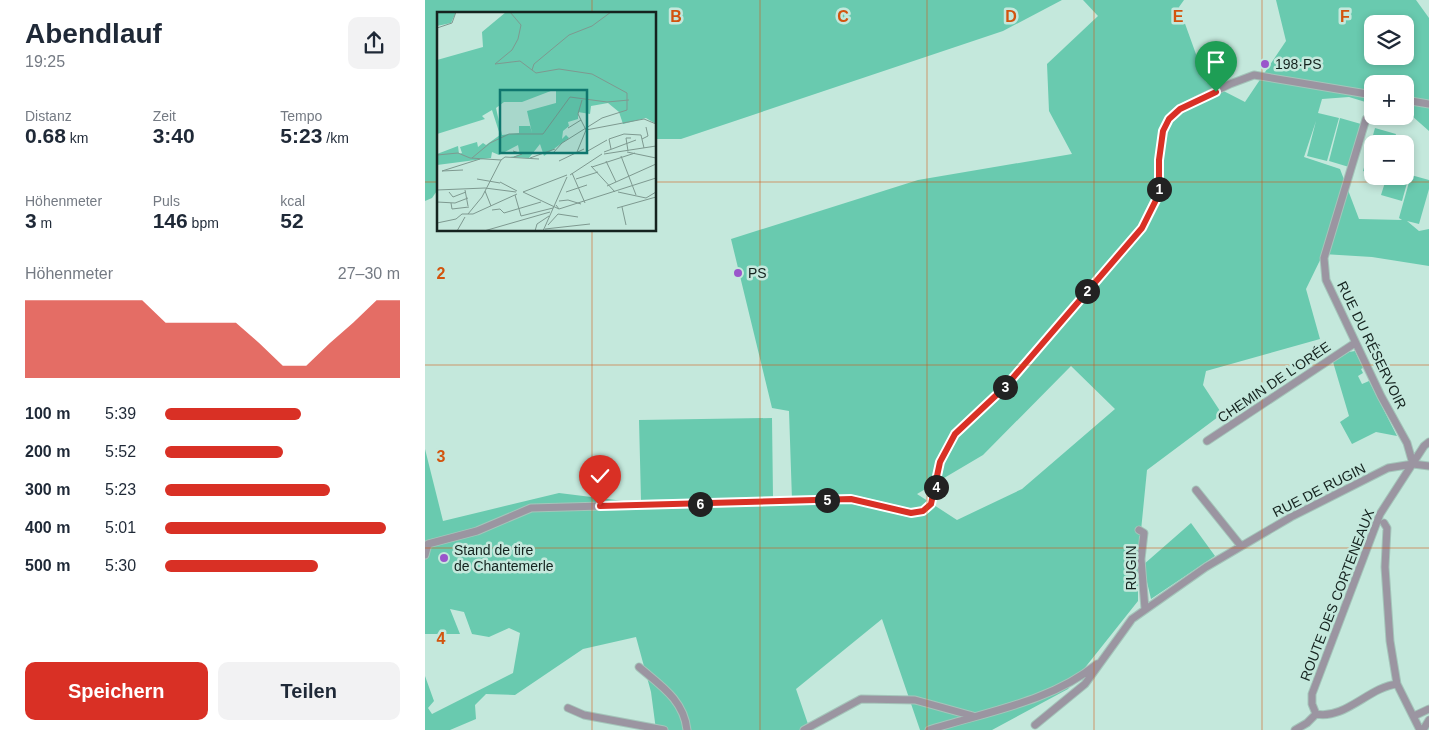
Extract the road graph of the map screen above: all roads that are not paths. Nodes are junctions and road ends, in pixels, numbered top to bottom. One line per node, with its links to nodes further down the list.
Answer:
1 (1364, 94): 14 (street)
2 (1414, 102): 3 (street)
3 (1429, 104)
4 (1364, 125): 5 (street, RUE DU RÉSERVOIR)
5 (1355, 343): 6 (street, CHEMIN DE L'ORÉE); 8 (street, RUE DU RÉSERVOIR)
6 (1207, 441)
7 (1429, 442): 8 (street, ROUTE DES CORTENEAUX)
8 (1413, 464): 9 (street, RUE DE RUGIN); 13 (street, RUE DE RUGIN); 21 (street, ROUTE DES CORTENEAUX)
9 (1429, 466)
10 (1196, 490): 13 (street)
11 (1384, 523): 18 (street)
12 (1139, 530): 15 (street, RUGIN)
13 (1241, 546): 15 (street, RUE DE RUGIN)
14 (425, 555)
15 (1145, 610): 16 (street, RUE DE RUGIN)
16 (1101, 661): 22 (street, RUE DE RUGIN); 25 (street, RUE DE RUGIN)
17 (639, 667): 27 (street)
18 (1397, 684): 21 (street); 23 (street)
19 (568, 708): 26 (street)
20 (1429, 709): 23 (street)
21 (1316, 714): 30 (street)
22 (974, 716): 28 (street); 29 (street, RUE DE RUGIN)
23 (1414, 716): 31 (street)
24 (1429, 720): 31 (street)
25 (1035, 725)
26 (664, 730)
27 (687, 730)
28 (804, 730)
29 (929, 730)
30 (1295, 730)
31 (1422, 730)

